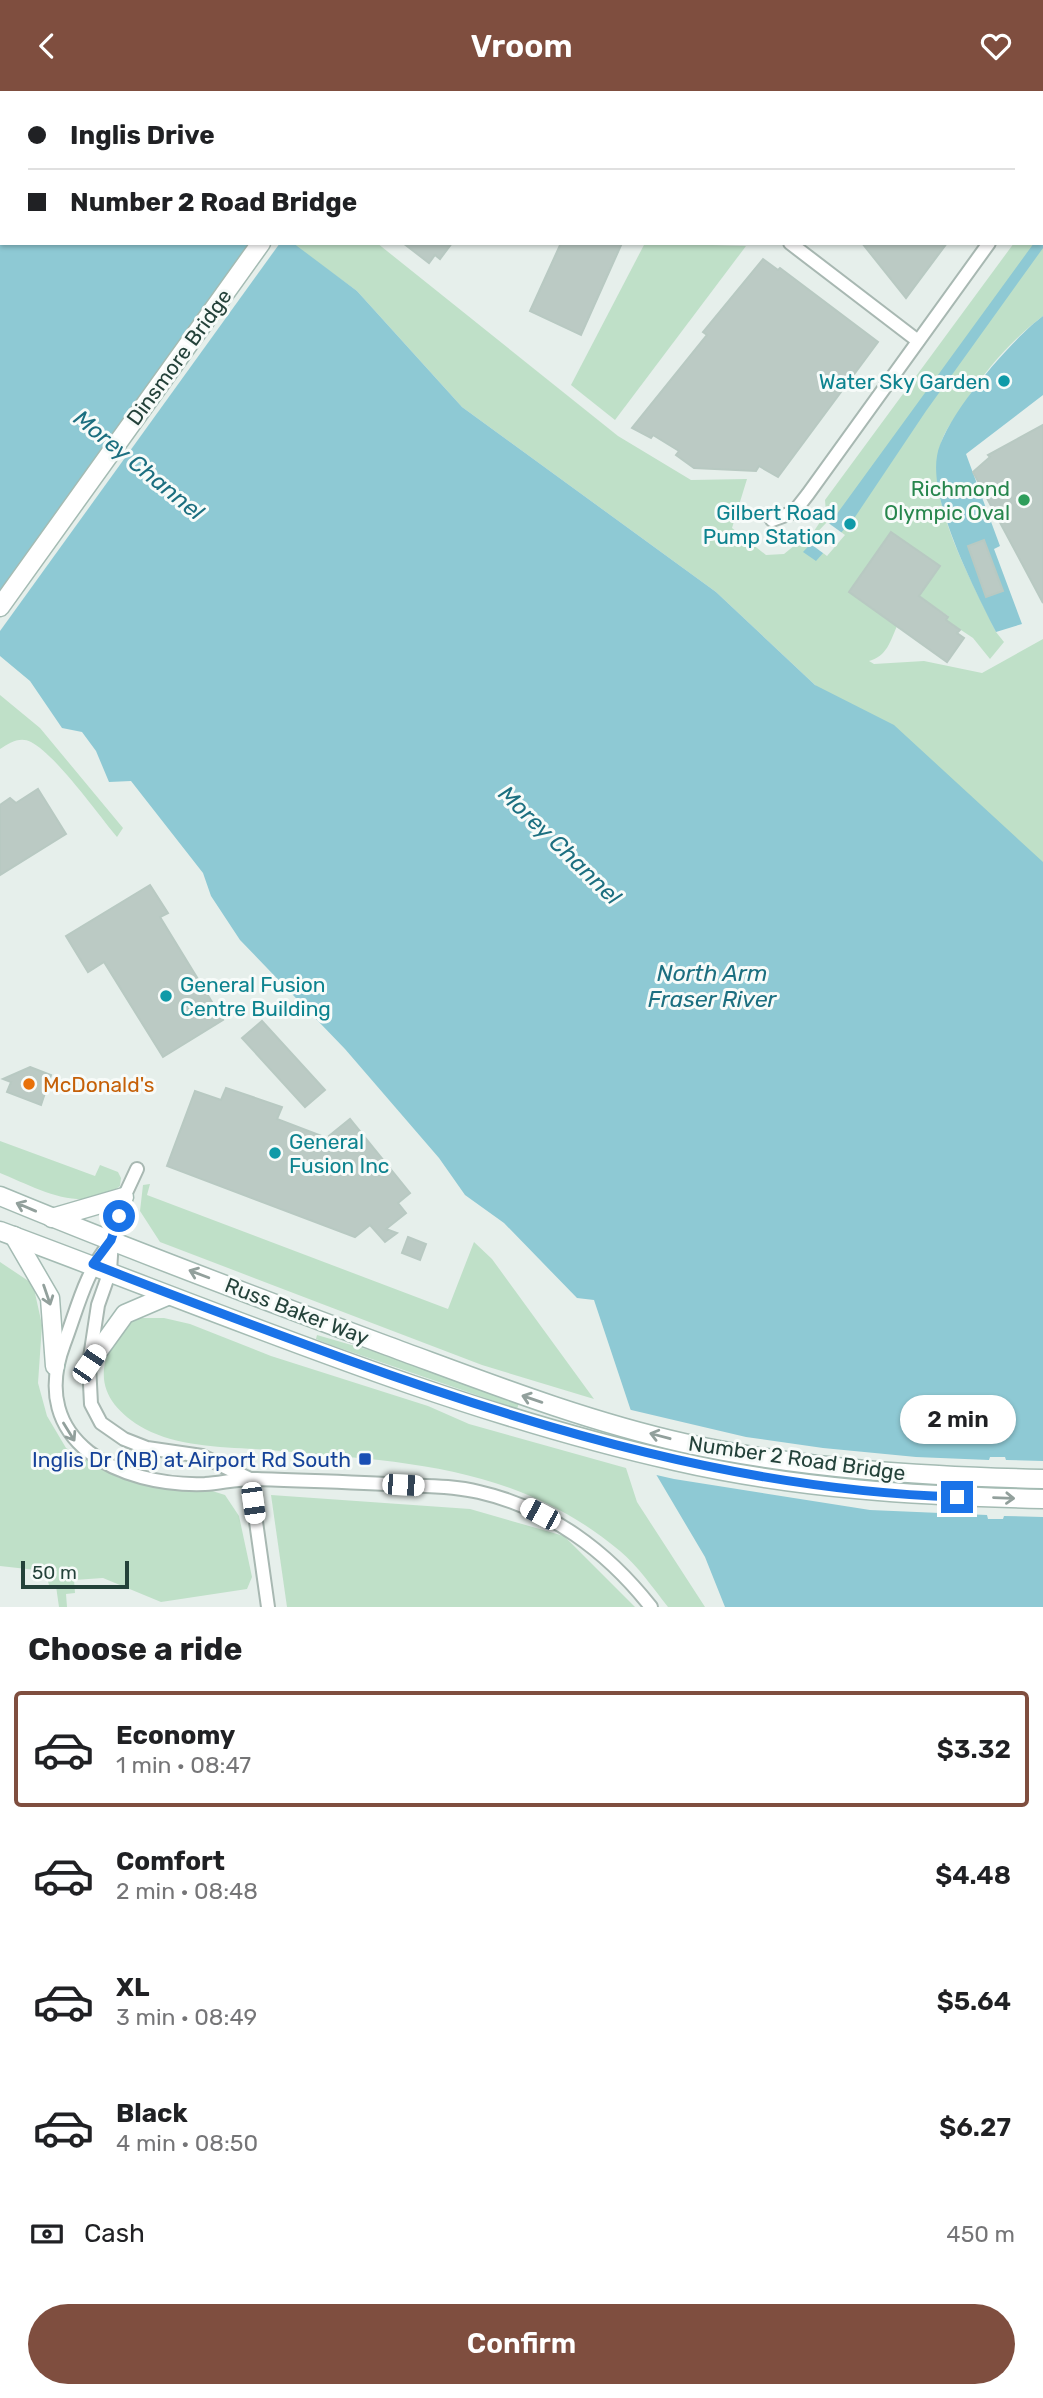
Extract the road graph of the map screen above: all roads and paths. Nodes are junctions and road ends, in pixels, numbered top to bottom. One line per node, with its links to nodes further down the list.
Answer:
1 (260, 245): 6 (main road, Dinsmore Bridge)
2 (793, 245): 4 (street)
3 (988, 245): 4 (street)
4 (918, 341): 5 (street)
5 (772, 520)
6 (0, 607)
7 (137, 1169): 9 (street)
8 (0, 1196): 10 (main road, Russ Baker Way, one-way to 8)
9 (124, 1197): 10 (main road); 12 (street)
10 (52, 1217): 12 (main road, Russ Baker Way)
11 (7, 1233): 13 (main road, Russ Baker Way); 17 (main road, one-way to 17)
12 (111, 1240): 13 (street); 14 (street); 18 (main road, Russ Baker Way, one-way to 12)
13 (93, 1264): 14 (main road, Russ Baker Way); 17 (street)
14 (110, 1271): 15 (main road, Russ Baker Way); 16 (street)
15 (167, 1296): 16 (main road); 19 (main road, Russ Baker Way)
16 (89, 1364): 20 (street)
17 (55, 1366): 20 (street, one-way to 20)
18 (597, 1420): 21 (main road, Number 2 Road Bridge, one-way to 18)
19 (598, 1442): 22 (main road, Number 2 Road Bridge, one-way to 22)
20 (250, 1479): 23 (street); 24 (street)
21 (1043, 1479)
22 (1043, 1499)
23 (268, 1607)
24 (651, 1607)

